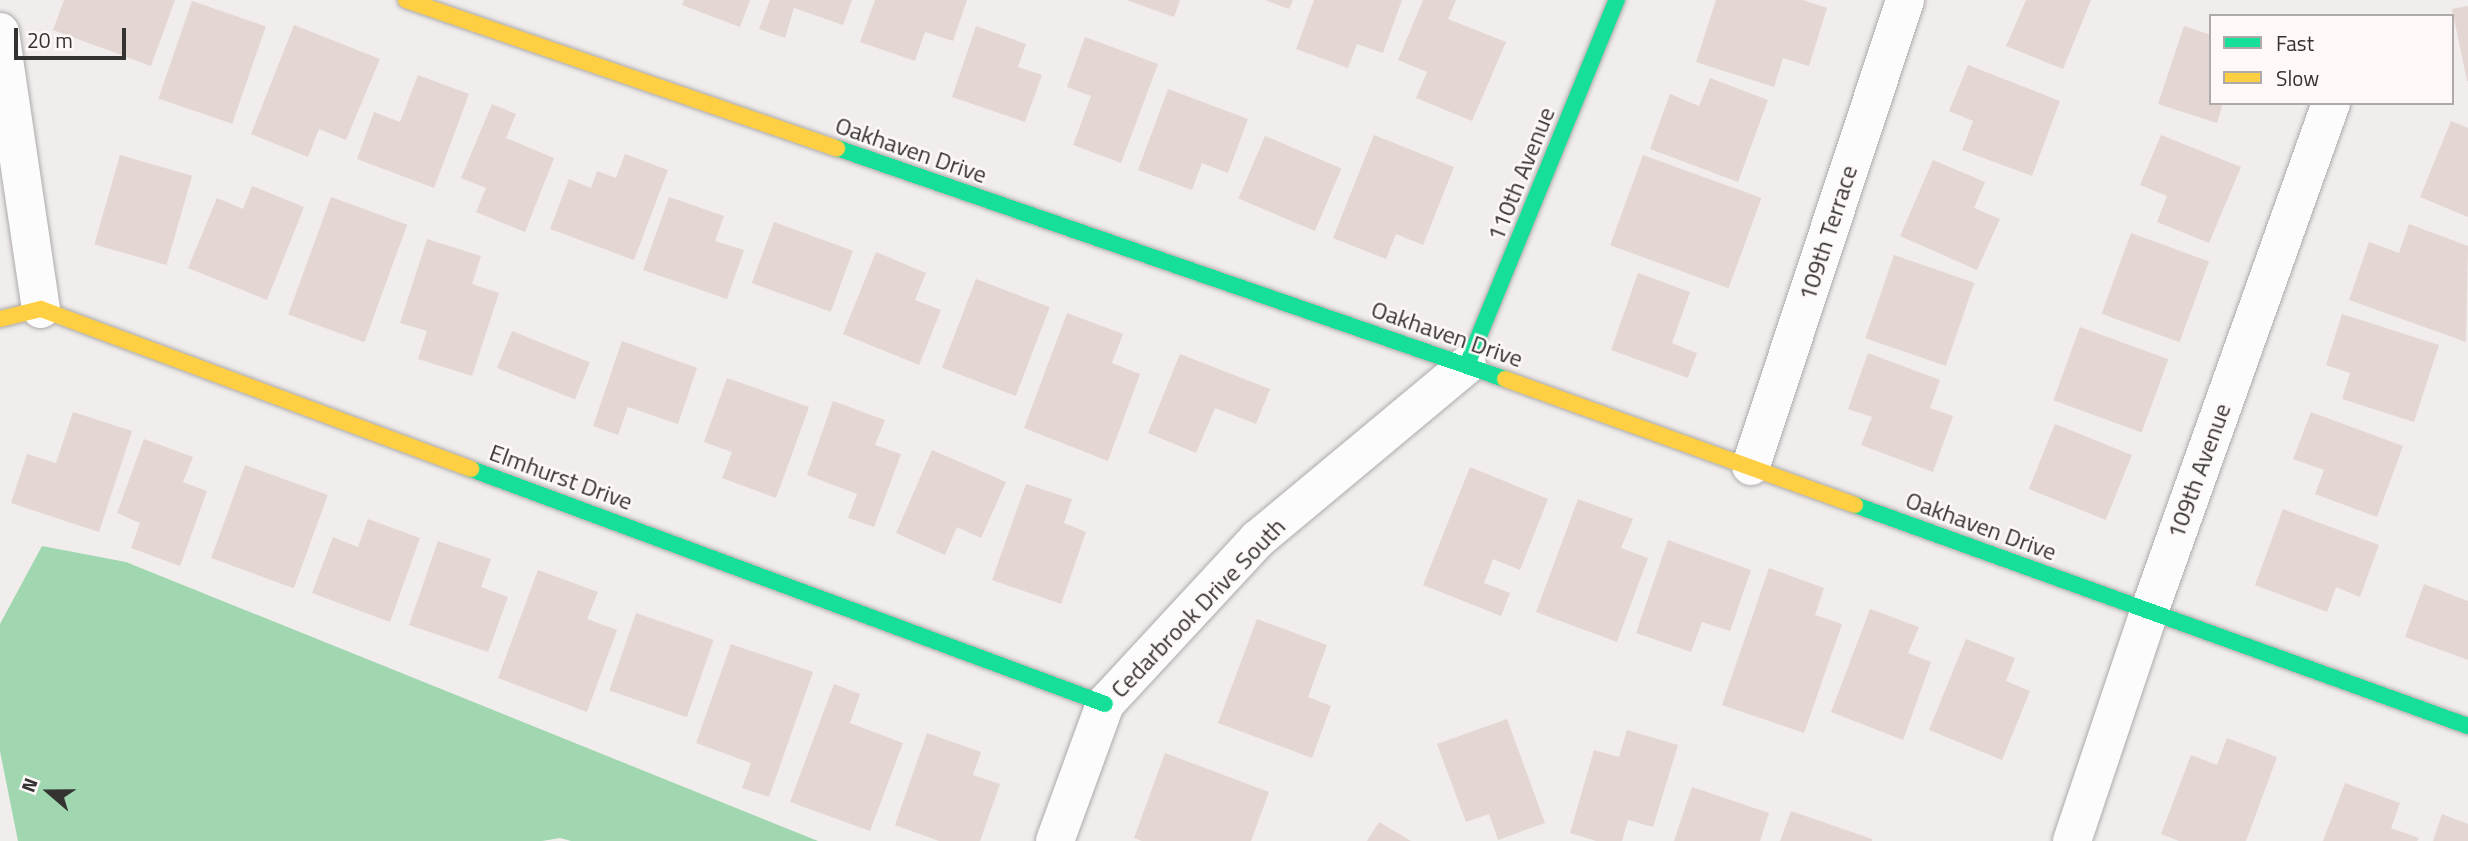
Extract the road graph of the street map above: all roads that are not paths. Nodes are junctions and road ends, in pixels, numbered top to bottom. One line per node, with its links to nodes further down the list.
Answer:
1 (406, 0): 8 (street, Oakhaven Drive)
2 (1617, 0): 8 (street, 110th Avenue)
3 (1905, 0): 9 (street, 109th Terrace)
4 (0, 32): 6 (street)
5 (2330, 105): 10 (street, 109th Avenue)
6 (41, 309): 7 (street); 11 (street, Elmhurst Drive)
7 (0, 319)
8 (1467, 365): 9 (street, Oakhaven Drive); 11 (street, Cedarbrook Drive South)
9 (1751, 466): 10 (street, Oakhaven Drive)
10 (2149, 612): 12 (street, Oakhaven Drive); 14 (street, 109th Avenue)
11 (1105, 704): 13 (street, Cedarbrook Drive South)
12 (2468, 726)
13 (1055, 841)
14 (2072, 841)

